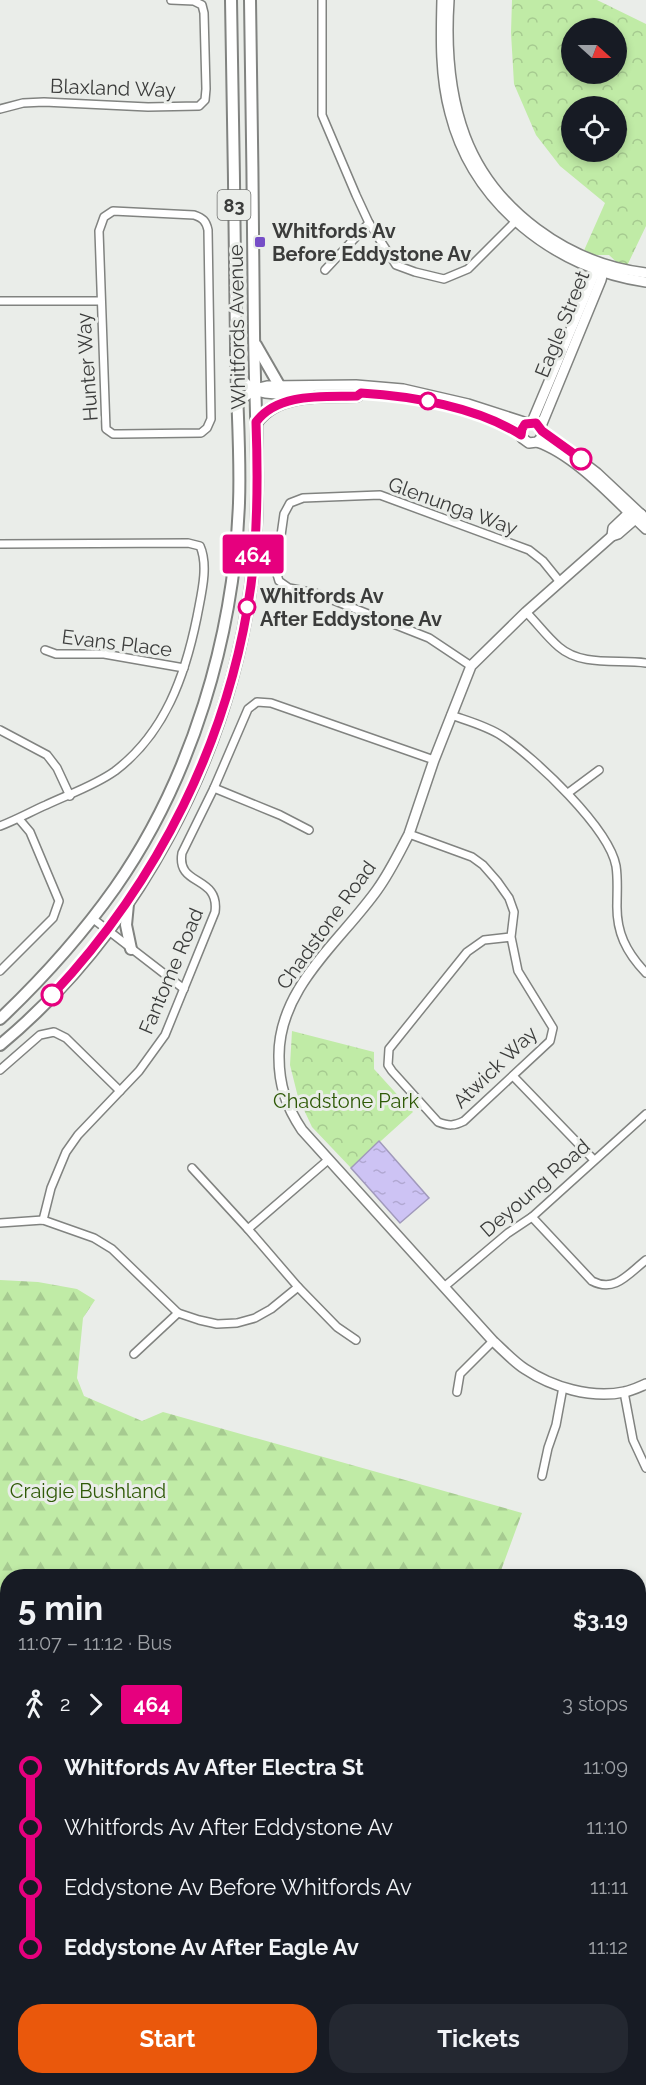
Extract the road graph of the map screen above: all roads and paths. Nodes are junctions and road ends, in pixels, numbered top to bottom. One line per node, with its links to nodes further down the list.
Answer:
1 (171, 0): 7 (street, Blaxland Way)
2 (231, 0): 17 (main road, Whitfords Avenue / 83)
3 (250, 0): 16 (main road, Whitfords Avenue / 83)
4 (322, 0): 9 (street)
5 (442, 0): 8 (street)
6 (449, 0): 8 (street)
7 (0, 109)
8 (518, 219): 9 (street); 10 (street)
9 (369, 223): 11 (street)
10 (601, 268): 12 (street); 13 (street); 23 (street, Eagle Street)
11 (325, 270)
12 (646, 273)
13 (646, 282)
14 (0, 301): 15 (street)
15 (100, 301): 15 (street, Hunter Way)
16 (254, 342): 18 (main road); 19 (main road, Whitfords Avenue / 83)
17 (236, 364): 19 (street); 21 (main road, Whitfords Avenue / 83)
18 (279, 385): 19 (street); 23 (street)
19 (255, 390): 20 (street); 21 (street); 22 (main road, Whitfords Avenue / 83)
20 (361, 393): 22 (main road); 24 (street)
21 (238, 402): 47 (main road, Whitfords Avenue / 83)
22 (256, 422): 46 (main road, Whitfords Avenue / 83)
23 (536, 426): 24 (street); 25 (street); 26 (street)
24 (521, 435): 25 (street)
25 (537, 442): 26 (street)
26 (637, 515): 27 (street); 29 (street, Chadstone Road)
27 (646, 529)
28 (0, 544): 34 (street)
29 (560, 582): 30 (street, Chadstone Road); 33 (street, Glenunga Way)
30 (526, 612): 32 (street); 33 (street, Chadstone Road)
31 (45, 650): 34 (street, Evans Place)
32 (646, 663)
33 (471, 666): 35 (street, Chadstone Road)
34 (184, 668): 41 (street)
35 (451, 715): 37 (street, Chadstone Road); 40 (street)
36 (0, 730): 41 (street)
37 (434, 760): 39 (street, Fantome Road); 45 (street, Chadstone Road)
38 (599, 770): 40 (street)
39 (214, 788): 44 (street); 53 (street, Fantome Road)
40 (568, 794): 52 (street)
41 (70, 796): 42 (street)
42 (19, 819): 43 (street); 51 (street)
43 (0, 826)
44 (309, 830)
45 (409, 834): 49 (street, Atwick Way); 60 (street, Chadstone Road)
46 (129, 900): 48 (main road, Whitfords Avenue / 83); 50 (main road)
47 (92, 918): 48 (street); 54 (main road, Whitfords Avenue / 83)
48 (107, 931): 50 (street); 55 (main road, Whitfords Avenue / 83)
49 (511, 937): 57 (street, Atwick Way); 57 (street, Atwick Way)
50 (131, 949): 53 (street)
51 (0, 971)
52 (646, 973)
53 (184, 989): 58 (street, Fantome Road)
54 (0, 1019)
55 (0, 1045)
56 (0, 1070): 58 (street)
57 (513, 1076): 61 (street)
58 (120, 1091): 64 (street, Fantome Road)
59 (646, 1114): 61 (street, Deyoung Road)
60 (328, 1160): 66 (street); 69 (street, Chadstone Road)
61 (594, 1160): 63 (street, Deyoung Road)
62 (192, 1168): 66 (street)
63 (532, 1217): 67 (street); 69 (street, Deyoung Road)
64 (43, 1220): 65 (street); 70 (street)
65 (0, 1223)
66 (248, 1230): 68 (street)
67 (646, 1260)
68 (298, 1287): 70 (street); 71 (street)
69 (444, 1287): 72 (street, Chadstone Road)
70 (178, 1313): 73 (street)
71 (356, 1340)
72 (493, 1341): 75 (street, Chadstone Road); 76 (street)
73 (135, 1354)
74 (646, 1384): 77 (street, Chadstone Road)
75 (563, 1388): 77 (street, Chadstone Road); 79 (street)
76 (457, 1392)
77 (624, 1392): 78 (street)
78 (646, 1468)
79 (542, 1476)

